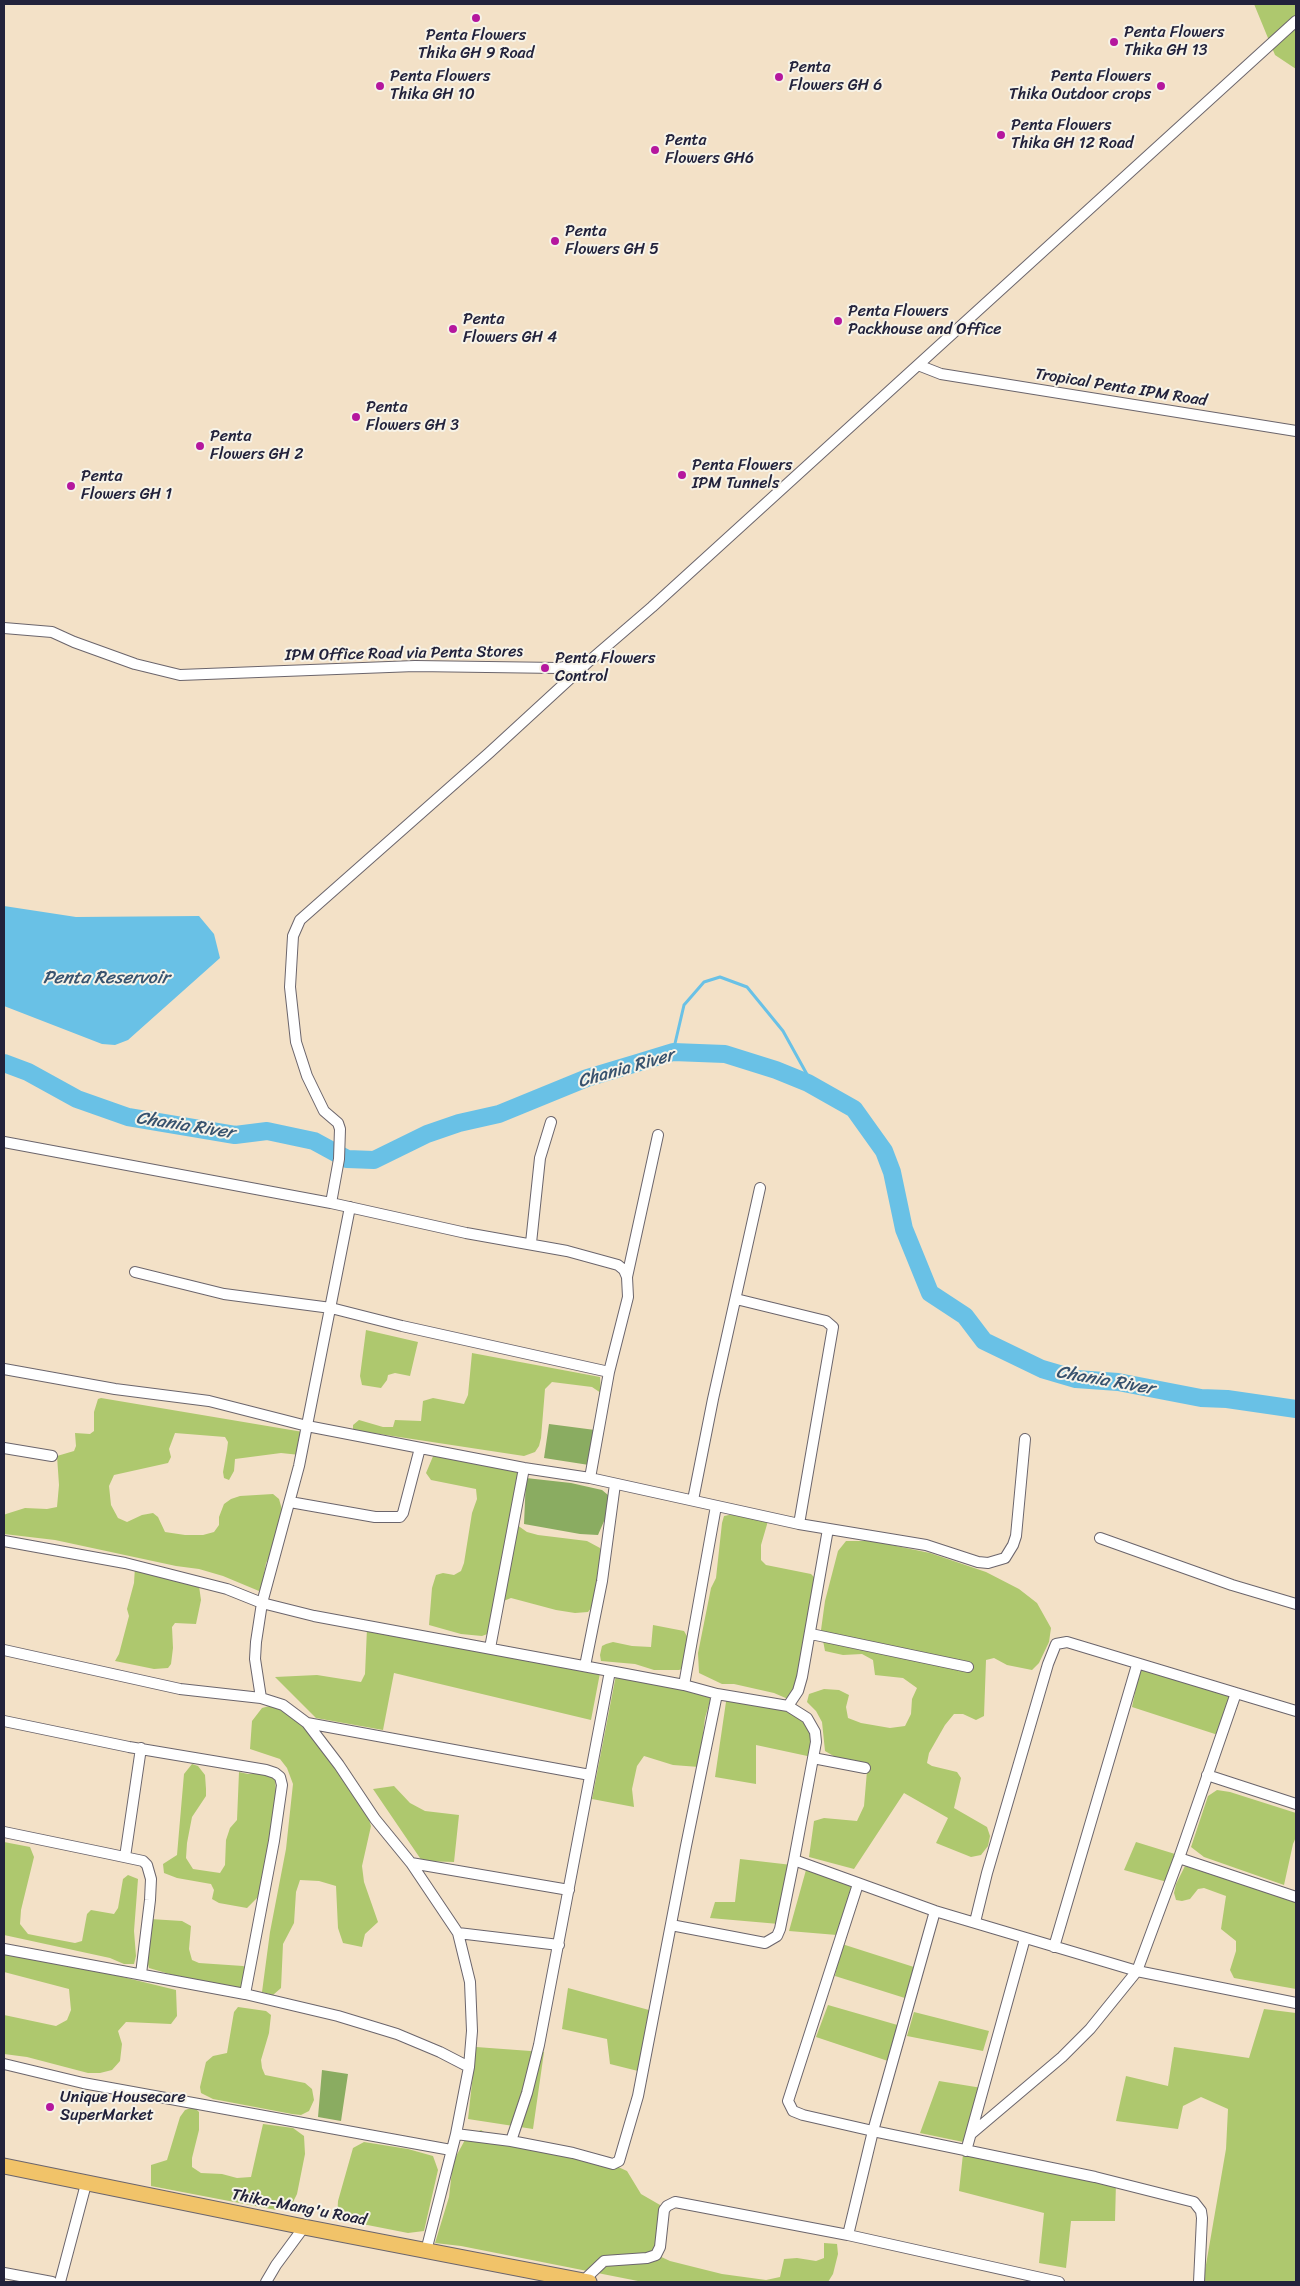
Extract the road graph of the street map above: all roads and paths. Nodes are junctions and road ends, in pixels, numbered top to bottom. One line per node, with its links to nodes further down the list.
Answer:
1 (1296, 21): 2 (street)
2 (914, 369): 3 (street, Tropical Penta IPM Road); 5 (street)
3 (1296, 431)
4 (4, 628): 5 (street, IPM Office Road via Penta Stores)
5 (587, 663): 10 (street)
6 (551, 1122): 12 (street)
7 (658, 1134): 14 (street)
8 (4, 1142): 10 (street)
9 (760, 1188): 15 (street)
10 (330, 1203): 11 (street)
11 (350, 1207): 12 (street); 16 (street)
12 (531, 1244): 14 (street)
13 (135, 1272): 16 (street)
14 (627, 1277): 18 (street)
15 (736, 1299): 27 (street); 30 (street)
16 (331, 1308): 18 (street); 19 (street)
17 (4, 1369): 19 (street)
18 (609, 1372): 25 (street)
19 (308, 1426): 22 (street); 28 (street)
20 (1025, 1439): 31 (street)
21 (4, 1448): 23 (street)
22 (420, 1448): 24 (street); 28 (street)
23 (52, 1456)
24 (524, 1468): 25 (street); 37 (street)
25 (590, 1478): 26 (street)
26 (615, 1484): 27 (street); 40 (street)
27 (693, 1500): 29 (street)
28 (290, 1502): 34 (street)
29 (716, 1506): 30 (street); 43 (street)
30 (799, 1524): 31 (street)
31 (828, 1529): 36 (street)
32 (1100, 1538): 35 (street)
33 (4, 1541): 34 (street)
34 (262, 1603): 37 (street); 46 (street)
35 (1296, 1604)
36 (810, 1634): 41 (street); 47 (street)
37 (490, 1648): 40 (street)
38 (4, 1650): 46 (street)
39 (1138, 1665): 44 (street); 66 (street); 71 (street)
40 (585, 1666): 42 (street)
41 (968, 1667)
42 (610, 1671): 43 (street); 54 (street)
43 (684, 1685): 45 (street)
44 (1236, 1693): 48 (street); 55 (street)
45 (717, 1694): 47 (street); 67 (street)
46 (261, 1698): 50 (street)
47 (788, 1706): 52 (street)
48 (1296, 1711)
49 (4, 1721): 51 (street)
50 (307, 1724): 54 (street); 61 (street)
51 (141, 1748): 58 (street); 75 (street)
52 (813, 1758): 53 (street); 60 (street)
53 (865, 1768)
54 (590, 1775): 63 (street)
55 (1208, 1775): 56 (street); 59 (street)
56 (1296, 1804)
57 (4, 1832): 58 (street)
58 (125, 1857): 74 (street)
59 (1179, 1858): 64 (street); 73 (street)
60 (794, 1860): 62 (street); 67 (street)
61 (410, 1863): 63 (street); 68 (street)
62 (858, 1884): 65 (street); 79 (street)
63 (568, 1890): 70 (street)
64 (1296, 1896)
65 (936, 1911): 66 (street); 79 (street)
66 (975, 1922): 69 (street)
67 (671, 1925): 82 (street)
68 (458, 1933): 70 (street); 78 (street)
69 (1025, 1938): 71 (street); 81 (street)
70 (559, 1945): 82 (street)
71 (1054, 1947): 73 (street)
72 (4, 1949): 74 (street)
73 (1137, 1971): 76 (street); 81 (street)
74 (141, 1974): 75 (street)
75 (245, 1994): 78 (street)
76 (1296, 2003)
77 (4, 2064): 83 (street)
78 (469, 2066): 80 (street)
79 (873, 2131): 84 (street); 88 (street)
80 (456, 2134): 82 (street); 83 (street)
81 (972, 2134): 84 (street)
82 (511, 2141)
83 (451, 2150): 89 (street)
84 (966, 2151): 96 (street)
85 (4, 2166): 86 (highway, Thika-Mang'u Road)
86 (86, 2184): 87 (highway, Thika-Mang'u Road); 92 (street)
87 (304, 2228): 89 (highway, Thika-Mang'u Road); 93 (street)
88 (848, 2235): 94 (street); 95 (street)
89 (426, 2250): 94 (highway, Thika-Mang'u Road)
90 (4, 2274): 91 (street)
91 (52, 2282)
92 (60, 2282)
93 (266, 2282)
94 (586, 2282)
95 (1059, 2282)
96 (1199, 2282)

